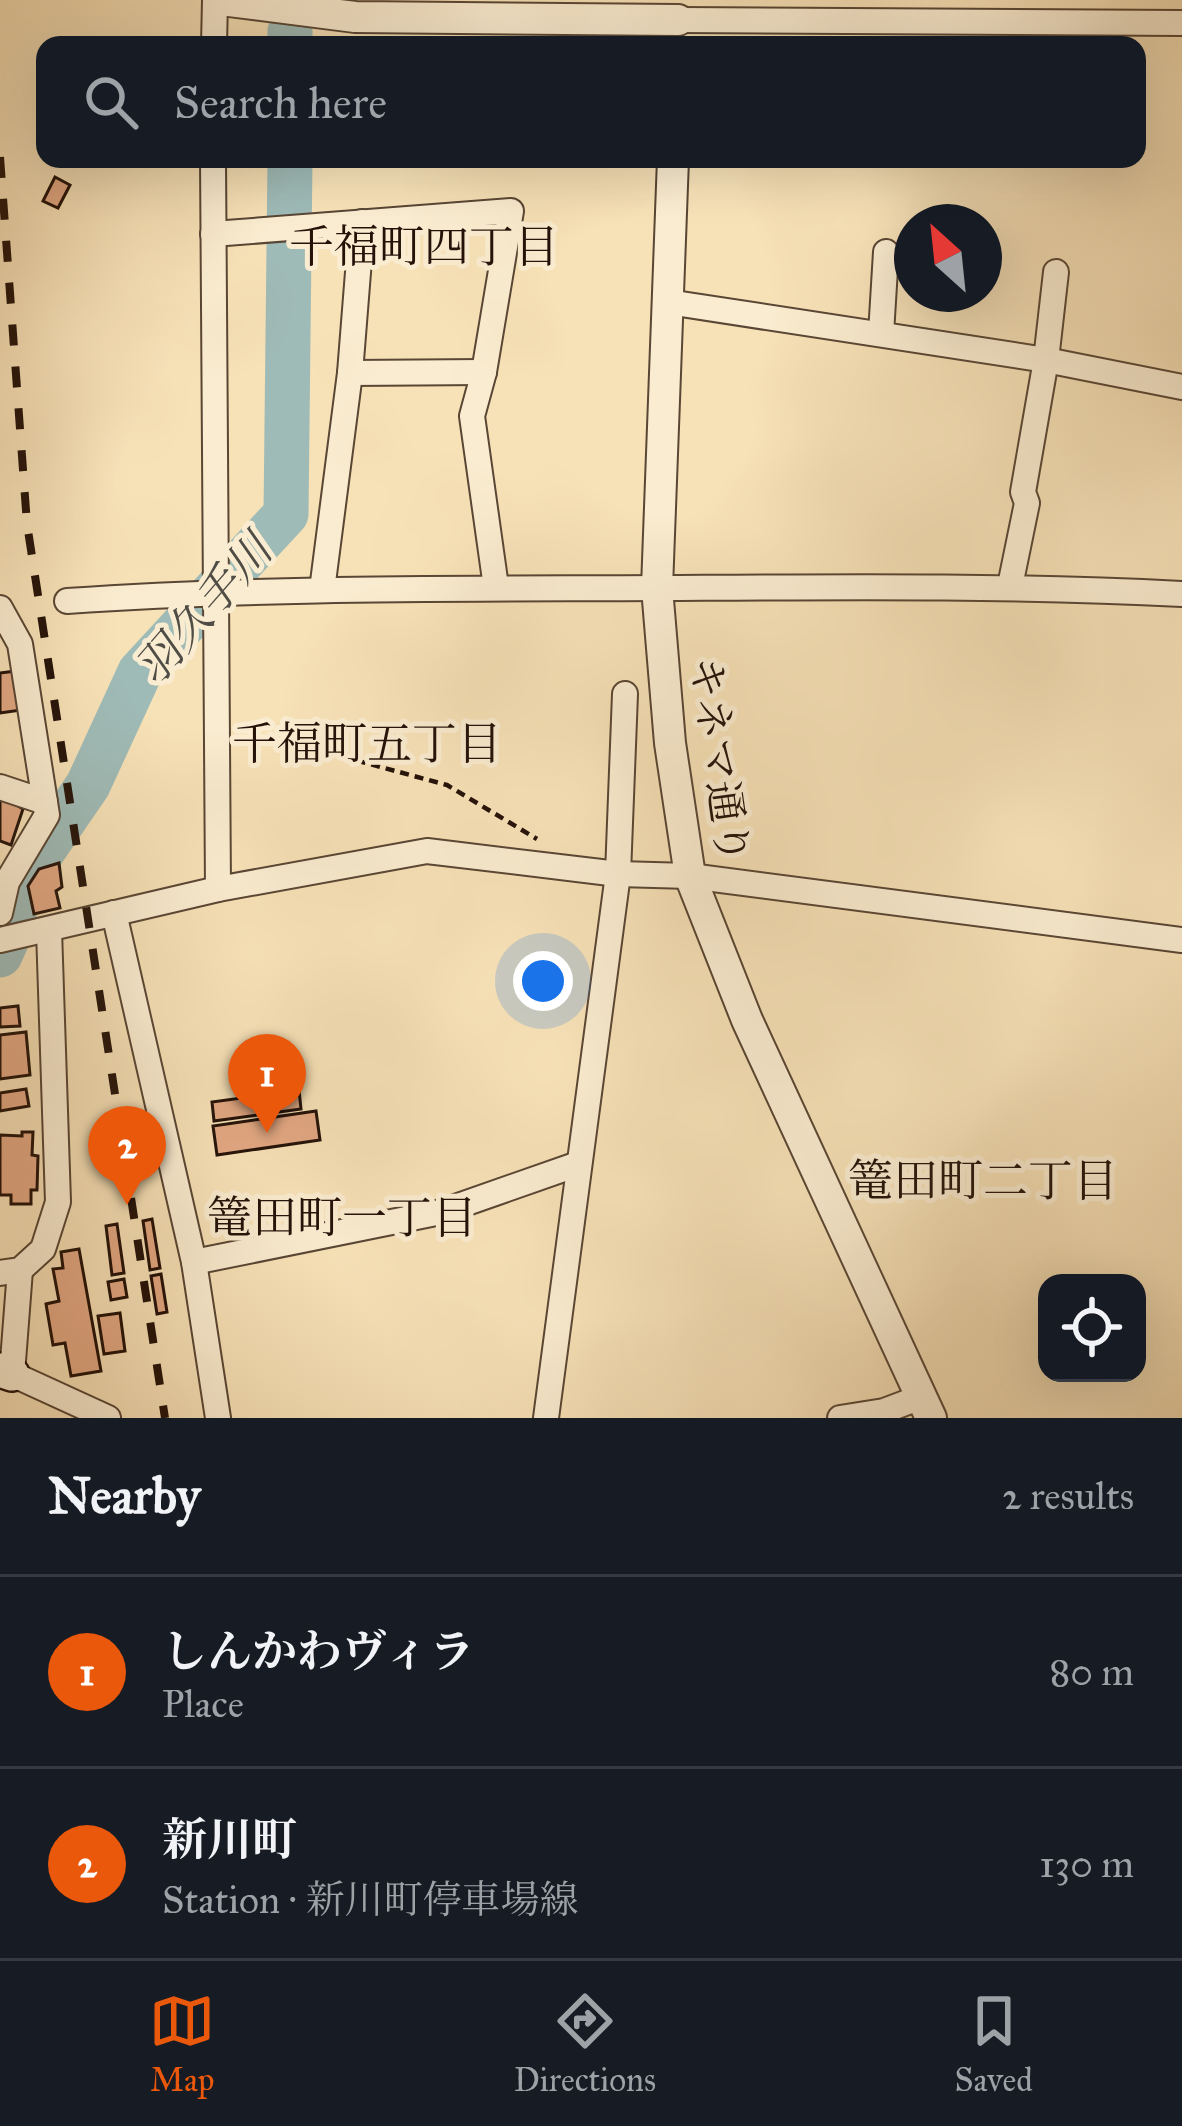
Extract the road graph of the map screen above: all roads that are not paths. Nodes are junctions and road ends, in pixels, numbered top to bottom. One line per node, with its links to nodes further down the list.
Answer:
1 (218, 0): 2 (street); 6 (street)
2 (357, 8): 3 (street)
3 (569, 9): 4 (street)
4 (678, 22): 5 (street)
5 (1182, 23)
6 (215, 36)
7 (213, 168): 10 (street)
8 (673, 168): 13 (street, キネマ通り)
9 (362, 222): 10 (street); 16 (street); 17 (street)
10 (212, 234): 23 (street)
11 (886, 252): 14 (street)
12 (1056, 272): 15 (street)
13 (668, 302): 14 (street); 21 (street, キネマ通り)
14 (881, 334): 15 (street)
15 (1046, 360): 18 (street); 19 (street)
16 (484, 372): 17 (street); 20 (street)
17 (350, 374): 22 (street)
18 (1182, 387)
19 (1010, 586): 21 (street); 24 (street)
20 (496, 587): 21 (street); 22 (street)
21 (657, 588): 31 (street, キネマ通り)
22 (322, 590): 23 (street)
23 (216, 591): 25 (street); 32 (street)
24 (1182, 594)
25 (68, 601)
26 (0, 608): 29 (street)
27 (625, 694): 30 (street)
28 (0, 787): 29 (street)
29 (45, 802): 33 (street)
30 (618, 874): 31 (street); 32 (street); 38 (street)
31 (690, 876): 37 (street); 42 (street, キネマ通り)
32 (218, 890): 34 (street)
33 (0, 913)
34 (114, 913): 35 (street); 39 (street)
35 (49, 930): 36 (street); 40 (street)
36 (0, 940)
37 (1182, 940)
38 (578, 1164): 39 (street); 46 (street)
39 (194, 1262): 45 (street)
40 (10, 1272): 41 (street)
41 (6, 1371): 44 (street)
42 (926, 1408): 43 (street, キネマ通り)
43 (868, 1416): 47 (street, キネマ通り)
44 (108, 1418)
45 (218, 1418)
46 (546, 1418)
47 (840, 1418)

